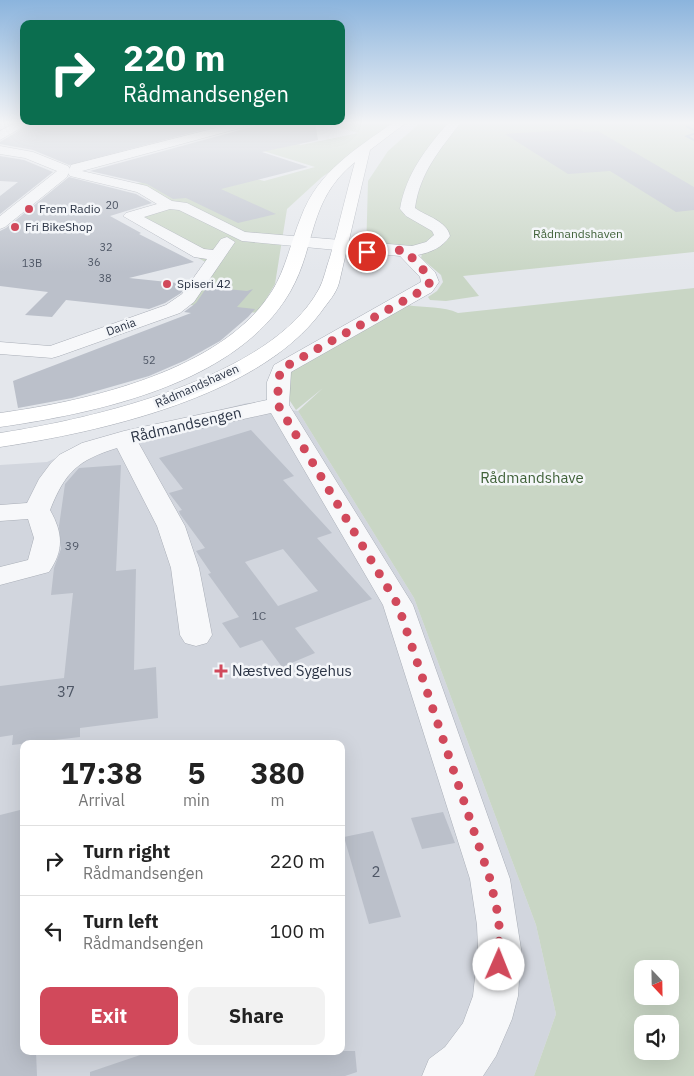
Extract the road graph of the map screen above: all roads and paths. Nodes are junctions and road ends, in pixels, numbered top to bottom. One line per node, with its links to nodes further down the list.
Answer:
1 (67, 172): 8 (street)
2 (74, 172): 7 (street)
3 (336, 172): 6 (main road, Rådmandshaven)
4 (357, 172): 11 (main road, Rådmandshaven)
5 (418, 172): 12 (street)
6 (318, 193): 10 (main road, Rådmandshaven); 11 (main road)
7 (169, 205): 9 (street); 13 (street)
8 (0, 224)
9 (242, 236): 10 (street); 13 (street, Dania)
10 (300, 245): 11 (main road); 13 (street); 16 (main road, Rådmandshaven)
11 (331, 247): 12 (street); 18 (main road, Rådmandshaven)
12 (405, 250): 15 (street)
13 (219, 251): 14 (street, Dania)
14 (0, 348)
15 (278, 405): 17 (street, Rådmandsengen); 23 (street)
16 (0, 420)
17 (124, 438): 19 (street); 22 (street, Rådmandsengen)
18 (0, 440)
19 (37, 510): 20 (street); 21 (street)
20 (0, 513)
21 (0, 576)
22 (196, 635)
23 (446, 1076)

